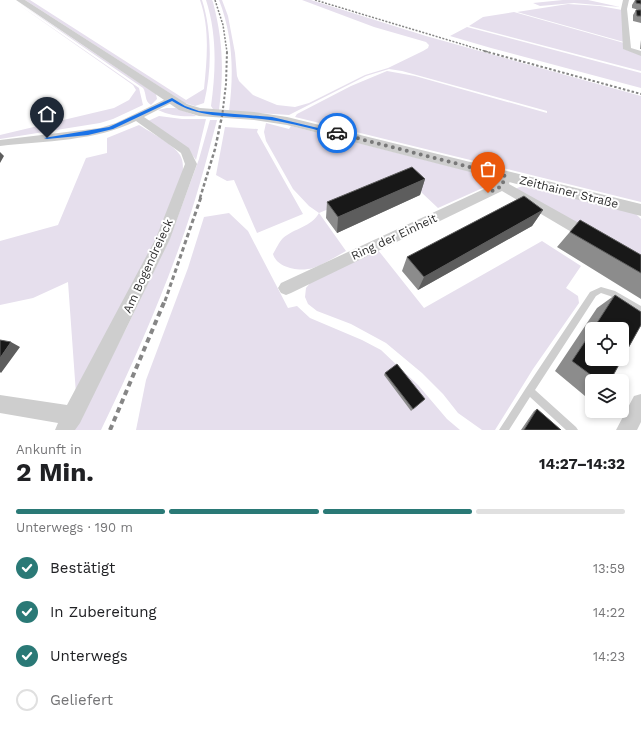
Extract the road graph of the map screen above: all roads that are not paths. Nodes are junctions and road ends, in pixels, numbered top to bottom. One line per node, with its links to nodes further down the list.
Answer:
1 (20, 0): 4 (street, Zeithainer Straße)
2 (626, 0): 3 (street)
3 (641, 54)
4 (172, 99): 5 (street); 7 (street, Zeithainer Straße)
5 (137, 117): 6 (street); 15 (street, Am Bogendreieck)
6 (0, 143)
7 (504, 181): 8 (street, Zeithainer Straße); 9 (street); 10 (street, Ring der Einheit)
8 (641, 210)
9 (603, 244)
10 (286, 288)
11 (641, 310): 12 (lane)
12 (529, 391): 16 (lane); 17 (lane)
13 (0, 404): 15 (street)
14 (640, 406): 18 (street)
15 (69, 423)
16 (504, 430)
17 (573, 430)
18 (626, 430)

